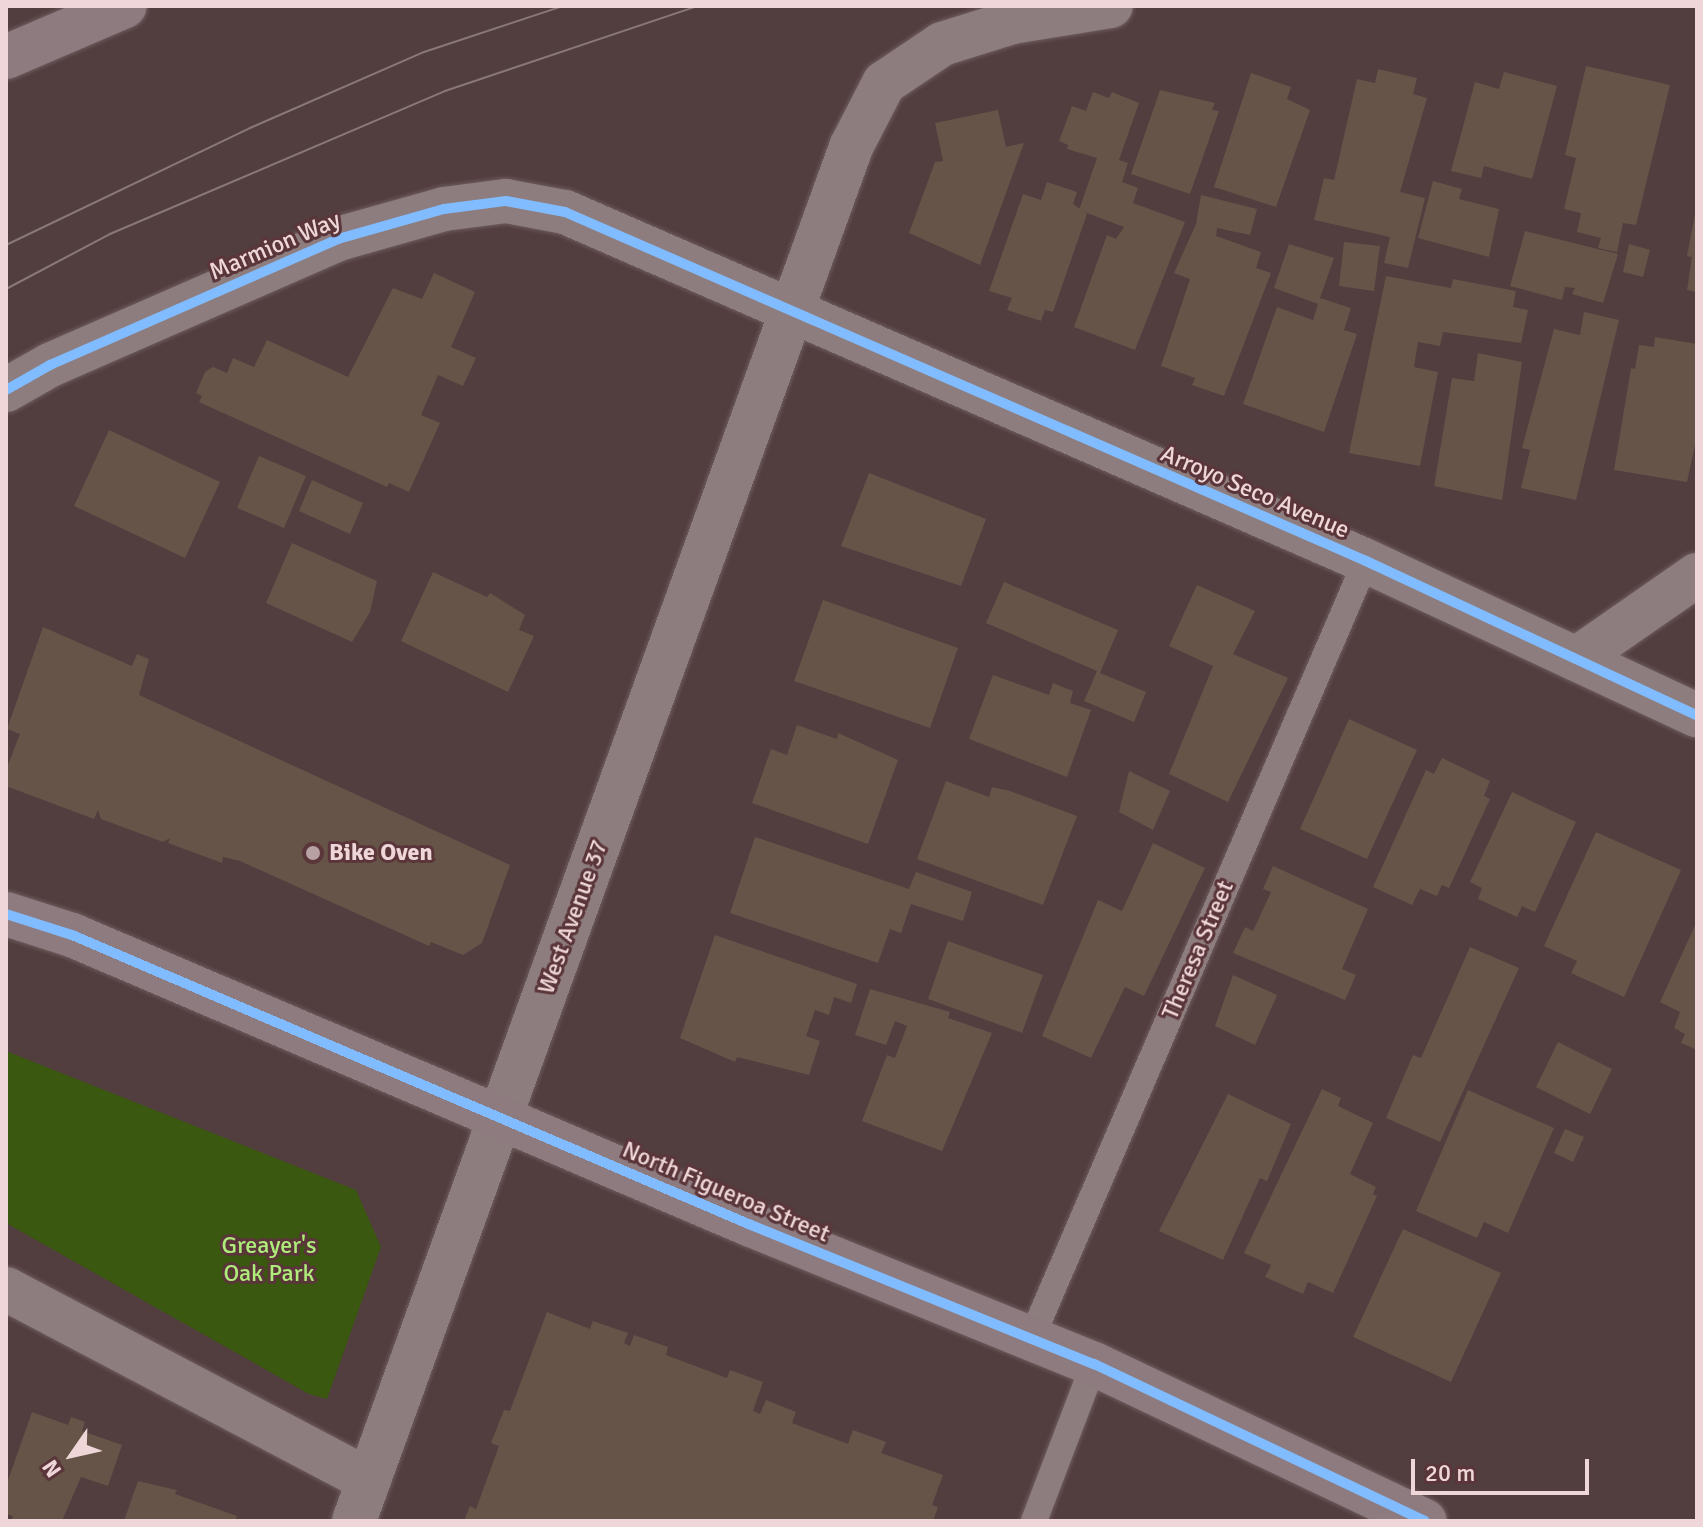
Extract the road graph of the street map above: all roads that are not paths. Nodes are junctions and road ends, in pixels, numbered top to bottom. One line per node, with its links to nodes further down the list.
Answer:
1 (125, 6): 3 (main road)
2 (1111, 6): 4 (street)
3 (6, 57)
4 (794, 314): 5 (street, Marmion Way); 6 (street, Arroyo Seco Avenue); 11 (street, West Avenue 37)
5 (6, 390)
6 (1366, 561): 8 (street, Arroyo Seco Avenue); 13 (lane, Theresa Street)
7 (1697, 575): 8 (street)
8 (1576, 659): 9 (street, Arroyo Seco Avenue)
9 (1697, 715)
10 (6, 914): 11 (main road, North Figueroa Street)
11 (499, 1119): 13 (main road, North Figueroa Street); 15 (street, West Avenue 37)
12 (6, 1289): 15 (street)
13 (1031, 1339): 14 (main road, North Figueroa Street)
14 (1094, 1364): 17 (lane); 18 (main road, North Figueroa Street)
15 (368, 1480): 16 (street, West Avenue 37)
16 (354, 1521)
17 (1034, 1521)
18 (1425, 1521)

